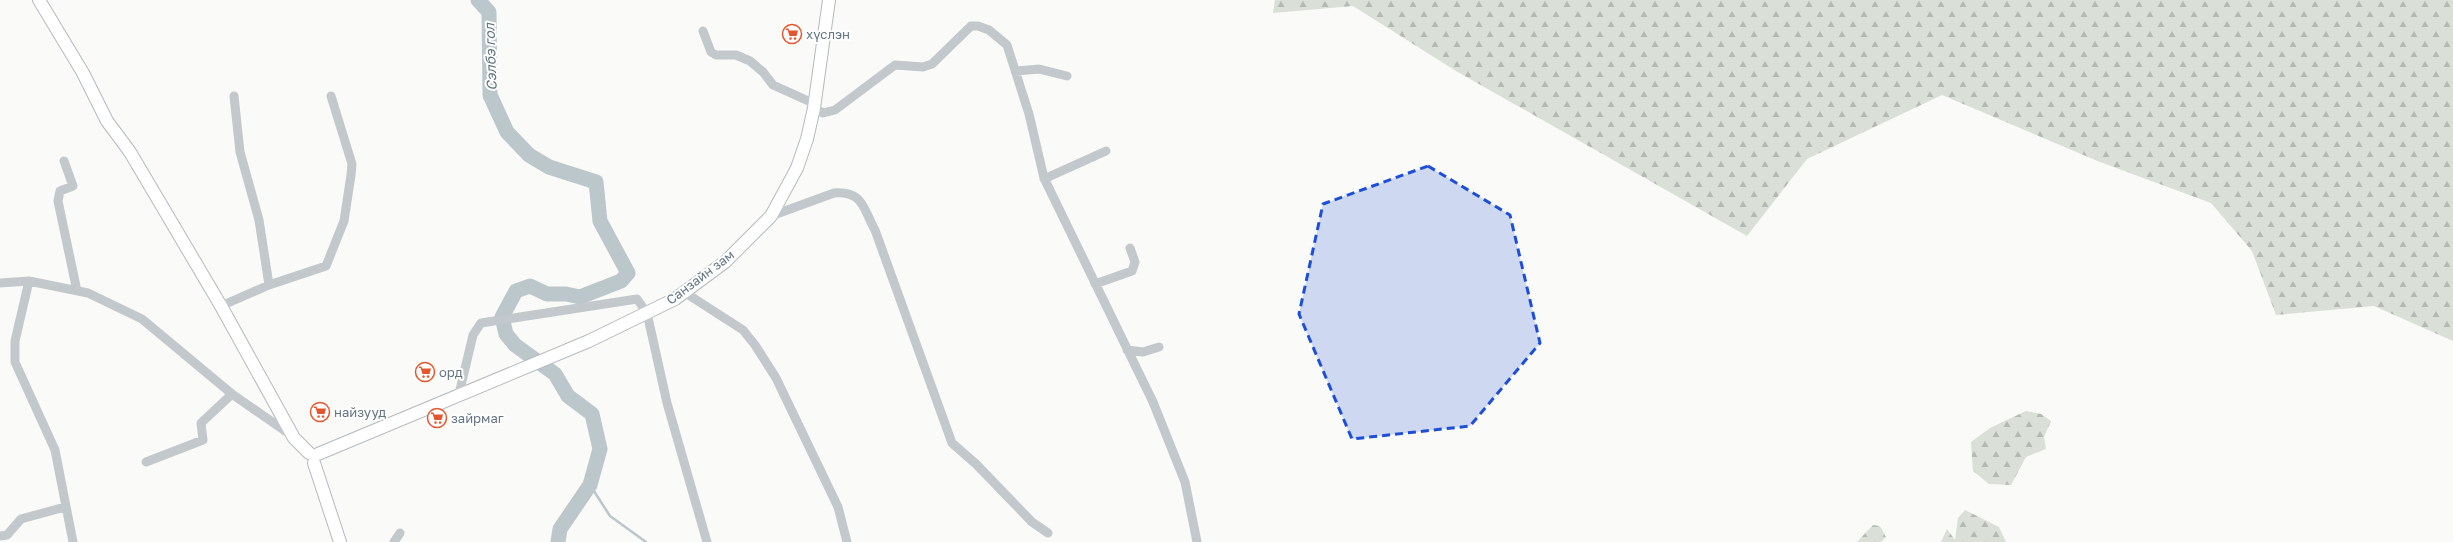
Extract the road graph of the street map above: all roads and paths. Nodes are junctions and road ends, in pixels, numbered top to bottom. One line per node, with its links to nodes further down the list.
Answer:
1 (39, 0): 20 (main road)
2 (830, 0): 8 (main road, Санзайн зам)
3 (702, 31): 8 (street)
4 (1014, 71): 5 (street); 8 (street); 11 (street)
5 (1067, 76)
6 (234, 96): 17 (street)
7 (331, 96): 17 (street)
8 (814, 106): 12 (main road, Санзайн зам)
9 (1106, 150): 11 (street)
10 (64, 160): 18 (street)
11 (1044, 179): 16 (street)
12 (771, 216): 19 (main road, Санзайн зам); 31 (street)
13 (1130, 248): 16 (street)
14 (29, 280): 15 (street); 18 (street); 29 (street)
15 (0, 282)
16 (1095, 284): 23 (street)
17 (270, 285): 20 (street)
18 (77, 291): 24 (street)
19 (684, 292): 21 (main road, Санзайн зам); 37 (street)
20 (220, 306): 26 (main road)
21 (648, 313): 25 (main road, Санзайн зам); 25 (street); 36 (street)
22 (1160, 348): 23 (street)
23 (1127, 350): 38 (street)
24 (232, 394): 26 (street); 28 (street)
25 (459, 394): 27 (main road)
26 (294, 438): 27 (main road)
27 (314, 456): 34 (main road)
28 (146, 462)
29 (65, 507): 32 (street); 33 (street)
30 (400, 533): 35 (street)
31 (1048, 533)
32 (0, 536)
33 (73, 542)
34 (340, 542)
35 (394, 542)
36 (707, 542)
37 (847, 542)
38 (1197, 542)

